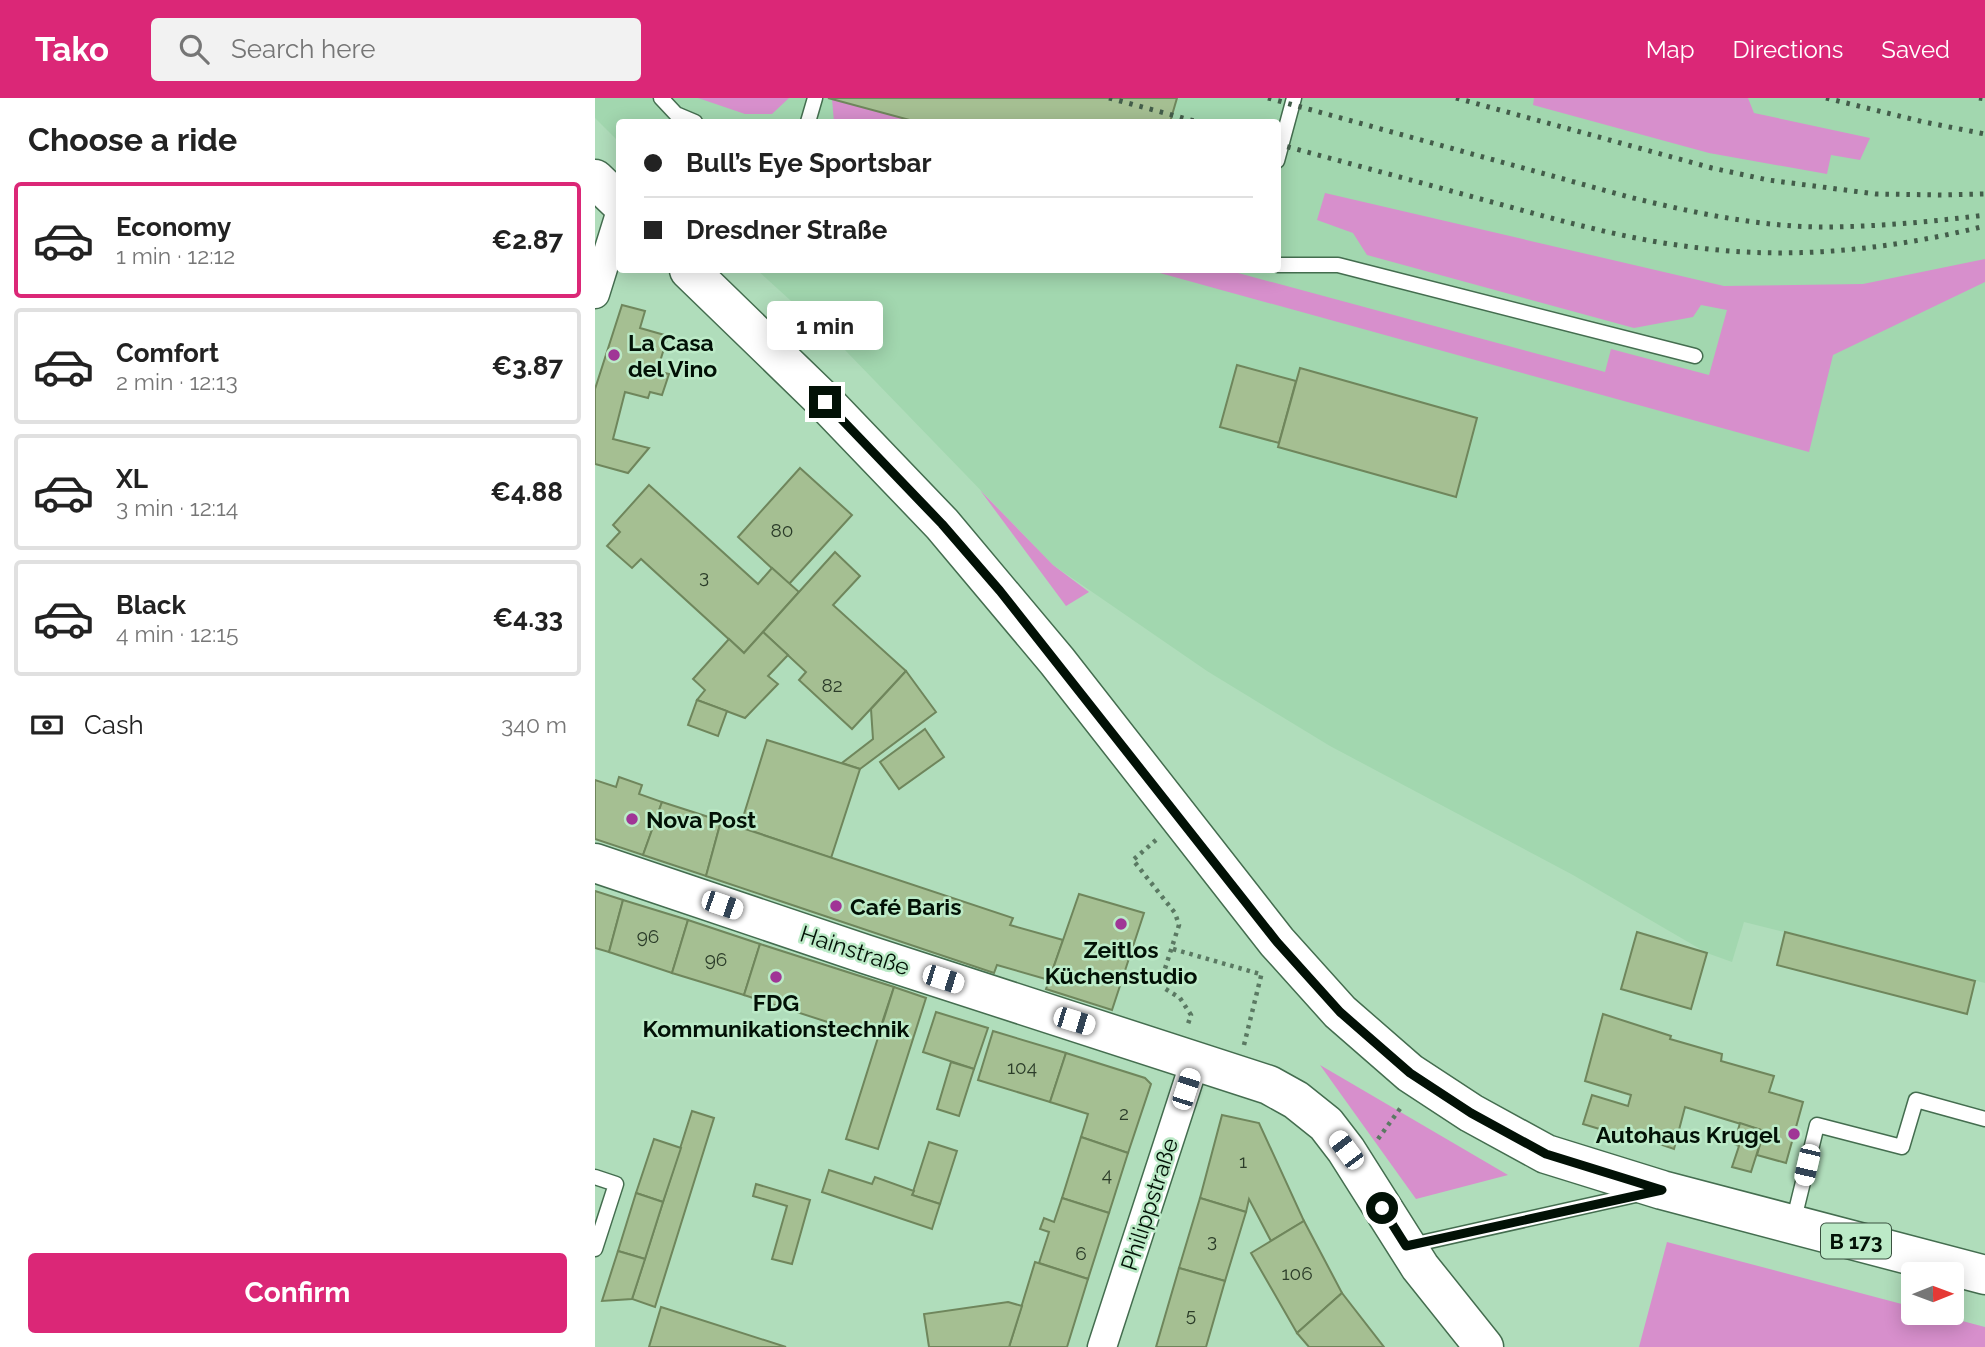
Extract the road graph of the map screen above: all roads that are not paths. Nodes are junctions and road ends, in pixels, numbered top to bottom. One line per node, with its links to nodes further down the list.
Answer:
1 (661, 98): 4 (lane)
2 (815, 98): 5 (lane)
3 (1294, 98): 6 (lane)
4 (688, 119)
5 (809, 119)
6 (1281, 146)
7 (595, 179): 8 (main road)
8 (616, 199)
9 (616, 228): 12 (street)
10 (1281, 265): 13 (lane)
11 (692, 273): 18 (main road, B 173)
12 (595, 294)
13 (1695, 356)
14 (595, 863): 15 (main road, Hainstraße)
15 (1195, 1061): 20 (main road, Hainstraße); 23 (street, Philippstraße)
16 (1985, 1119): 19 (lane)
17 (595, 1177): 21 (lane)
18 (1662, 1190): 19 (main road, B 173); 20 (lane)
19 (1793, 1224): 22 (main road, B 173)
20 (1406, 1246): 24 (main road, Hainstraße)
21 (595, 1249)
22 (1985, 1275)
23 (1102, 1347)
24 (1484, 1347)

